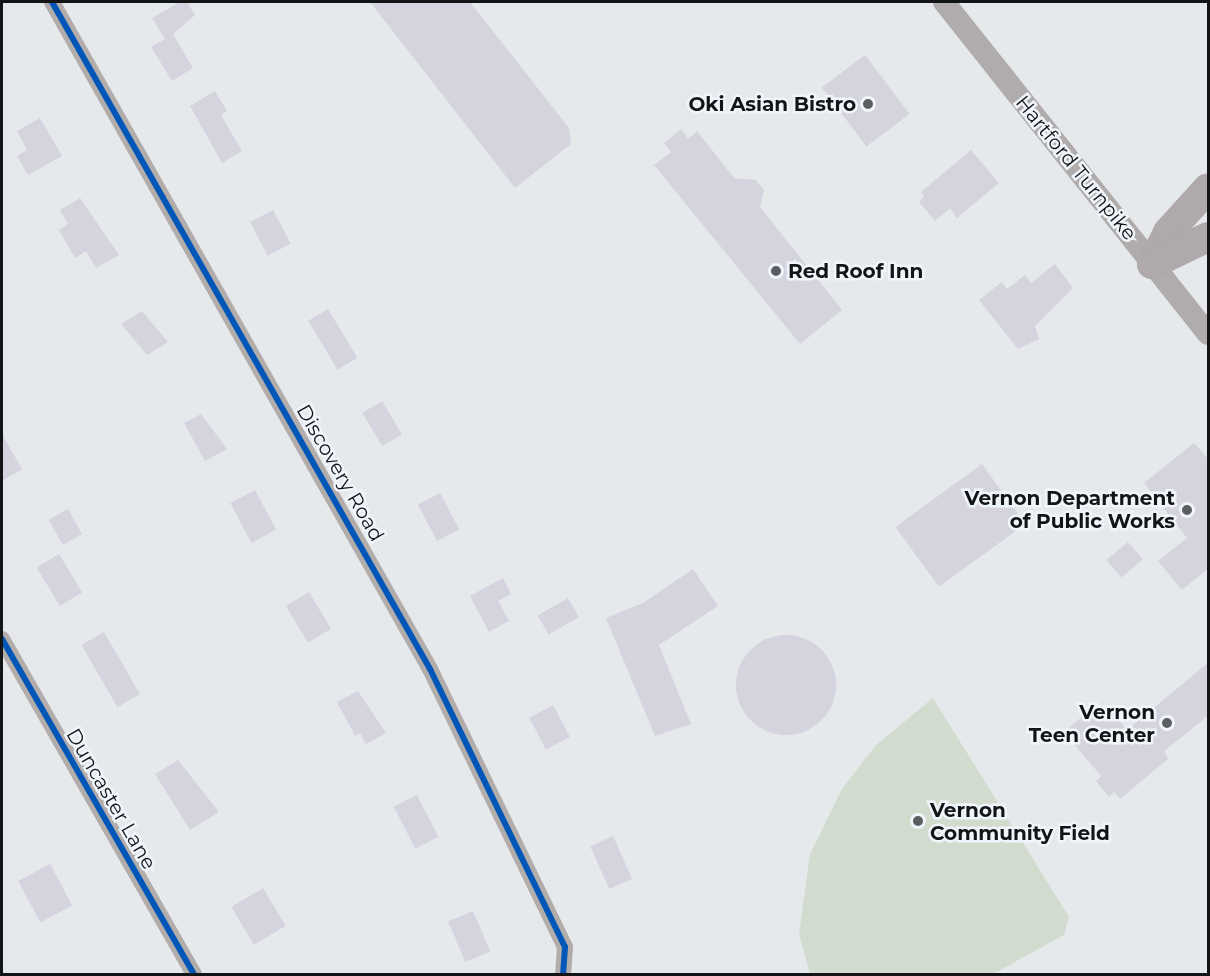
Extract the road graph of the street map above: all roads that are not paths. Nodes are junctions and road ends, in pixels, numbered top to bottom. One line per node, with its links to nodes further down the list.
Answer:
1 (52, 2): 9 (street, Discovery Road)
2 (944, 2): 5 (main road, Hartford Turnpike)
3 (1209, 188): 5 (highway)
4 (1209, 237): 5 (highway)
5 (1152, 264): 6 (main road, Hartford Turnpike)
6 (1209, 334)
7 (2, 639): 8 (street, Duncaster Lane)
8 (194, 975)
9 (563, 975)

